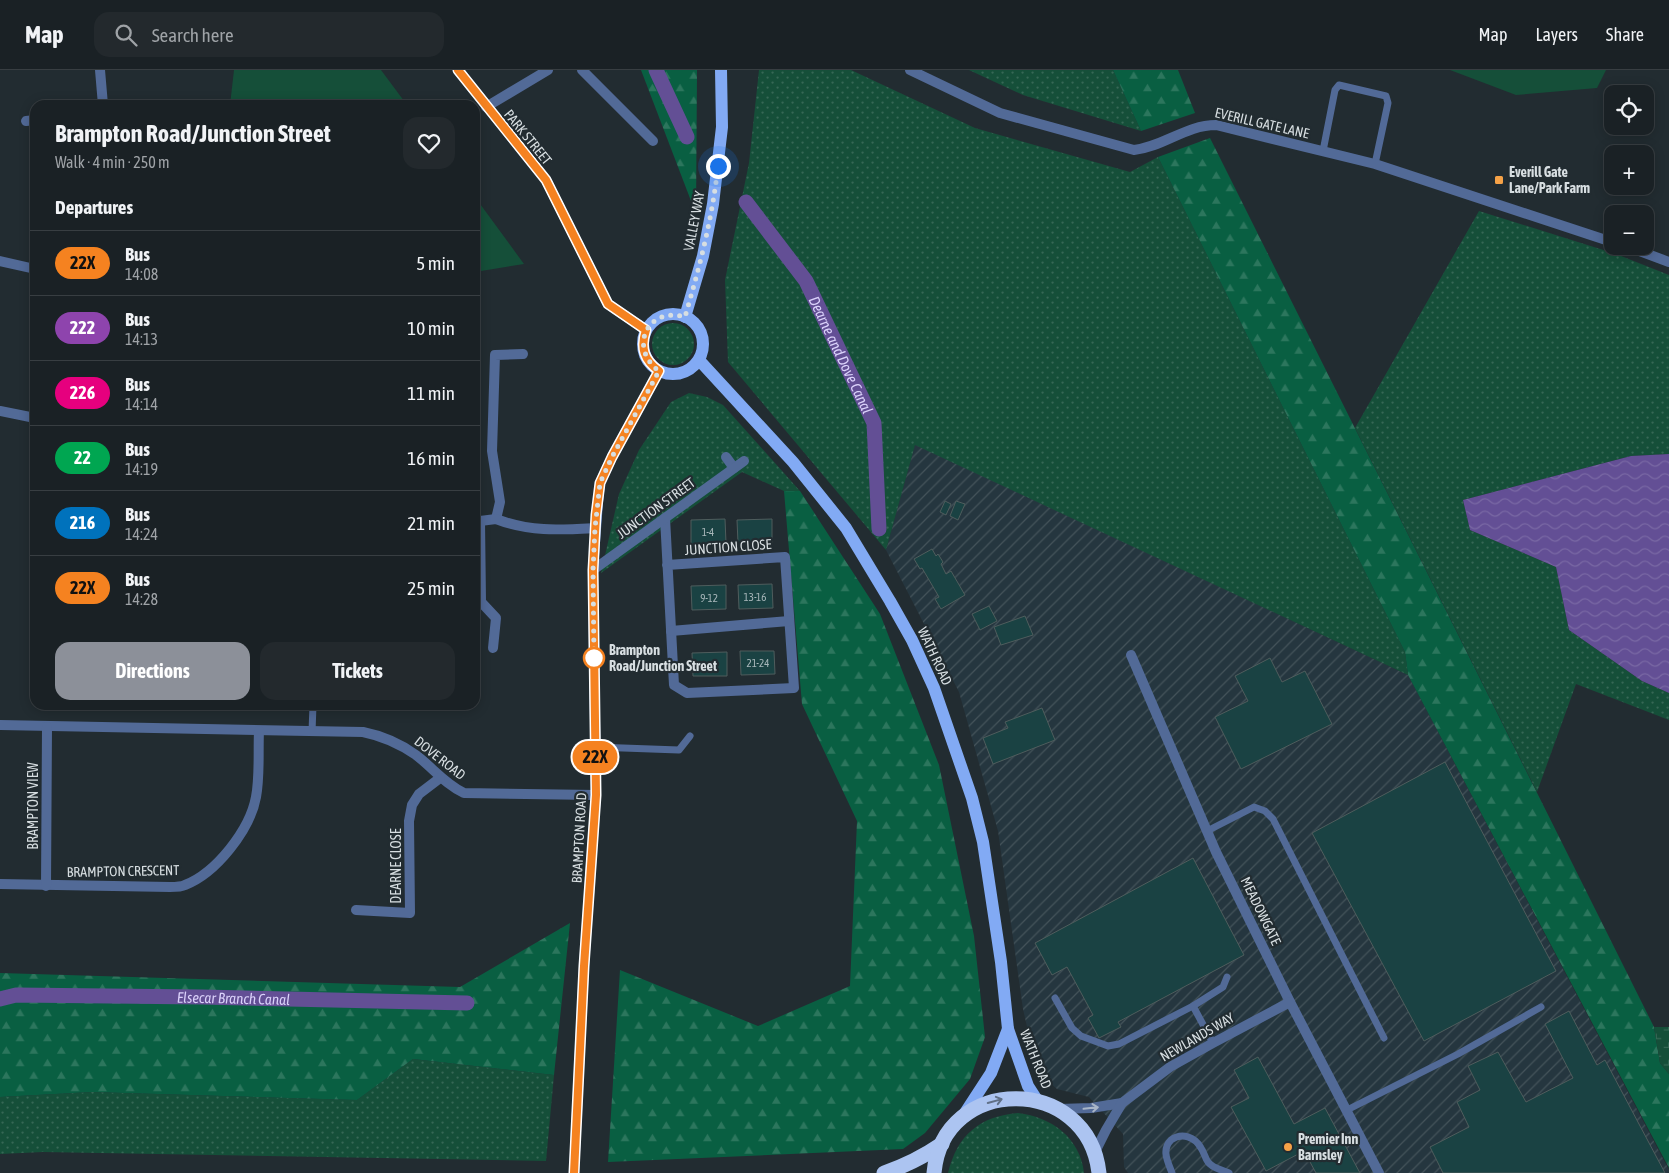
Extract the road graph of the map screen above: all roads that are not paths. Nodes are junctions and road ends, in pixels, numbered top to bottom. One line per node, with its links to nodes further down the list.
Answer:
1 (100, 70): 7 (street)
2 (458, 70): 8 (main road, PARK STREET)
3 (548, 70): 8 (street)
4 (582, 70): 9 (street)
5 (721, 70): 17 (main road, VALLEY WAY)
6 (910, 70): 10 (street, EVERILL GATE LANE)
7 (103, 100)
8 (486, 107): 18 (main road, PARK STREET)
9 (653, 141)
10 (1323, 151): 11 (street, EVERILL GATE LANE); 11 (lane)
11 (1375, 164): 12 (street, EVERILL GATE LANE)
12 (1604, 239)
13 (1650, 255): 15 (street)
14 (0, 261): 16 (street)
15 (1669, 262)
16 (30, 268)
17 (685, 317): 18 (main road); 20 (main road)
18 (646, 330): 21 (main road)
19 (524, 354): 28 (street)
20 (699, 360): 21 (main road); 54 (main road, WATH ROAD)
21 (659, 371): 29 (main road, BRAMPTON ROAD)
22 (0, 411): 23 (street)
23 (30, 417)
24 (726, 457): 26 (street)
25 (744, 461): 26 (street, JUNCTION STREET)
26 (734, 468): 27 (street, JUNCTION STREET)
27 (665, 518): 30 (street, JUNCTION CLOSE); 31 (street, JUNCTION STREET)
28 (496, 519): 29 (street); 34 (street)
29 (595, 528): 31 (main road, BRAMPTON ROAD)
30 (668, 565): 32 (street, JUNCTION CLOSE); 33 (street, JUNCTION CLOSE)
31 (593, 570): 42 (main road, BRAMPTON ROAD)
32 (789, 622): 33 (street); 33 (street, JUNCTION CLOSE)
33 (671, 631)
34 (493, 648)
35 (1131, 655): 45 (street, MEADOWGATE)
36 (313, 710): 40 (lane)
37 (0, 725): 38 (street, DOVE ROAD)
38 (48, 726): 39 (street, DOVE ROAD); 47 (street, BRAMPTON VIEW)
39 (258, 731): 40 (street, DOVE ROAD); 47 (street, BRAMPTON CRESCENT)
40 (312, 732): 43 (street, DOVE ROAD)
41 (690, 736): 42 (lane)
42 (595, 747): 44 (main road, BRAMPTON ROAD)
43 (440, 778): 44 (street, DOVE ROAD); 48 (street, DEARNE CLOSE)
44 (596, 795): 64 (main road, BRAMPTON ROAD)
45 (1206, 830): 51 (street, MEADOWGATE); 55 (lane)
46 (0, 884): 47 (street, BRAMPTON CRESCENT)
47 (46, 886)
48 (356, 910)
49 (1227, 977): 52 (lane)
50 (1055, 998): 52 (lane)
51 (1290, 1002): 56 (street, NEWLANDS WAY); 60 (street, MEADOWGATE)
52 (1193, 1006): 56 (lane)
53 (1541, 1007): 60 (lane)
54 (1008, 1029): 57 (main road, WATH ROAD); 61 (main road, WATH ROAD)
55 (1384, 1038)
56 (1212, 1043): 58 (street, NEWLANDS WAY)
57 (1037, 1100): 59 (highway); 61 (highway, one-way to 57)
58 (1122, 1104): 59 (street, one-way to 58); 63 (street)
59 (1059, 1110): 63 (highway)
60 (1347, 1110): 69 (street, MEADOWGATE)
61 (961, 1118): 62 (highway)
62 (942, 1144): 65 (highway); 66 (highway)
63 (1099, 1165)
64 (574, 1173)
65 (884, 1173)
66 (934, 1173)
67 (1172, 1173): 68 (lane)
68 (1229, 1173)
69 (1379, 1173)

